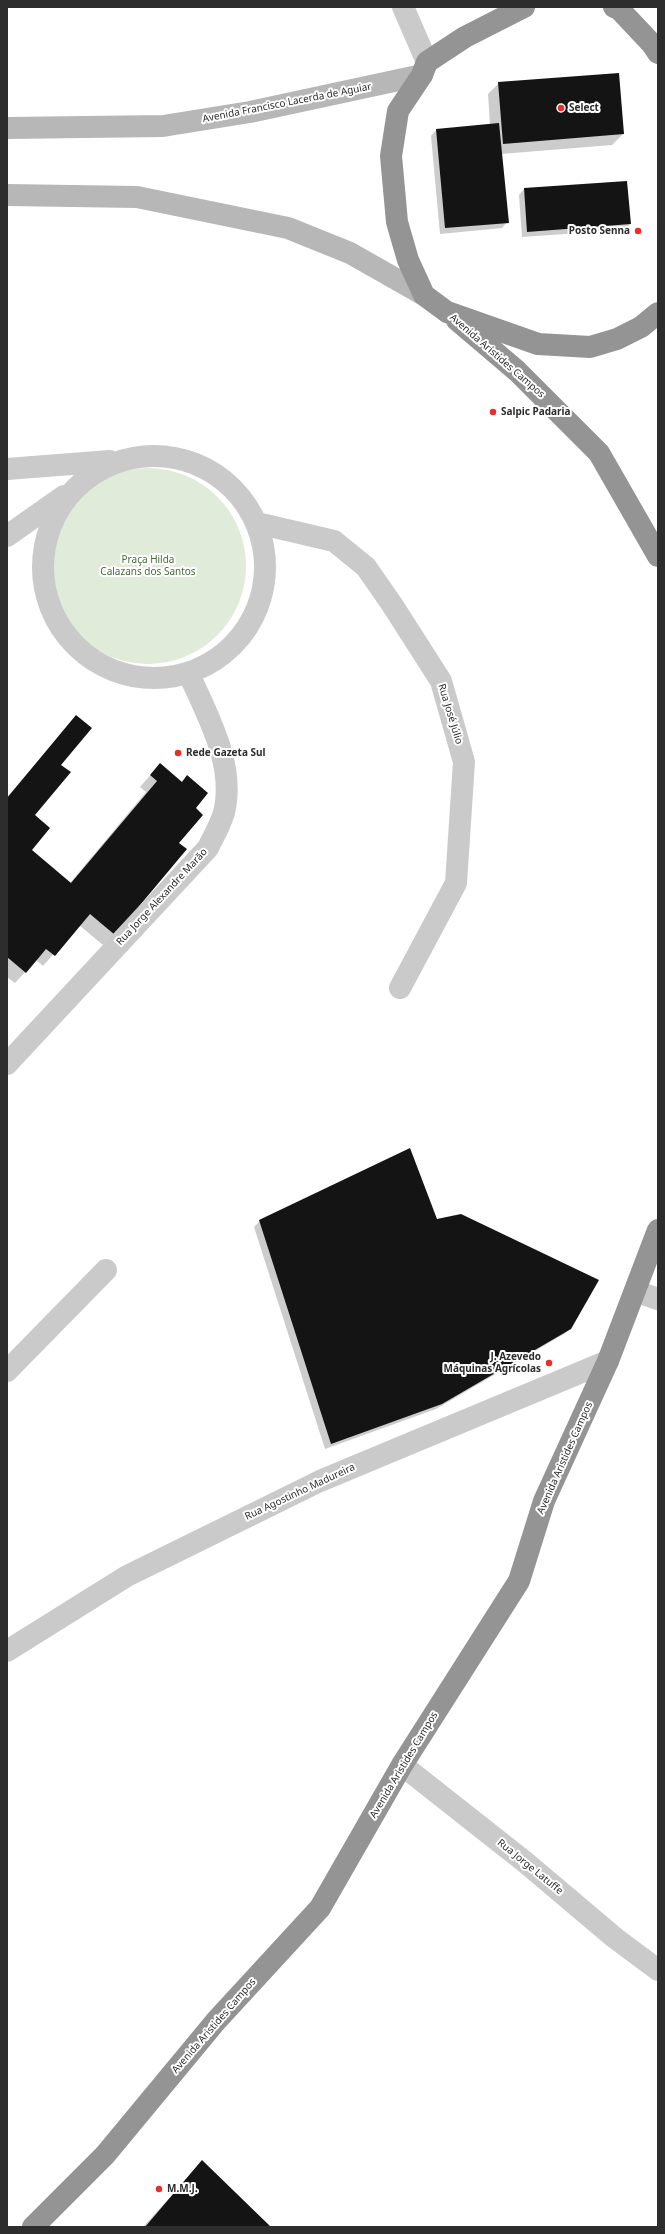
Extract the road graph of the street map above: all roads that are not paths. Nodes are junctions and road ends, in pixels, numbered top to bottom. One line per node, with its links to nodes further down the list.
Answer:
1 (403, 7): 5 (street)
2 (522, 7): 5 (highway)
3 (614, 7): 4 (highway)
4 (658, 53)
5 (425, 68): 6 (main road, Avenida Francisco Lacerda de Aguiar); 8 (highway)
6 (7, 128)
7 (7, 195): 8 (main road)
8 (424, 295): 9 (highway)
9 (447, 312): 10 (highway); 16 (highway, Avenida Aristides Campos)
10 (658, 313)
11 (117, 460): 12 (street); 13 (street); 14 (street)
12 (7, 468)
13 (70, 492): 15 (street); 17 (street)
14 (257, 523): 17 (street); 18 (street, Rua José Júlio)
15 (7, 536)
16 (658, 556)
17 (190, 674): 19 (street, Rua Jorge Alexandre Marão)
18 (400, 988)
19 (7, 1064)
20 (658, 1230): 22 (highway, Avenida Aristides Campos)
21 (106, 1270): 25 (street)
22 (635, 1291): 23 (street); 24 (highway, Avenida Aristides Campos)
23 (658, 1299)
24 (608, 1361): 26 (street, Rua Agostinho Madureira); 27 (highway, Avenida Aristides Campos)
25 (7, 1371)
26 (7, 1651)
27 (402, 1765): 28 (street, Rua Jorge Latuffe); 29 (highway, Avenida Aristides Campos)
28 (658, 1970)
29 (33, 2227)

